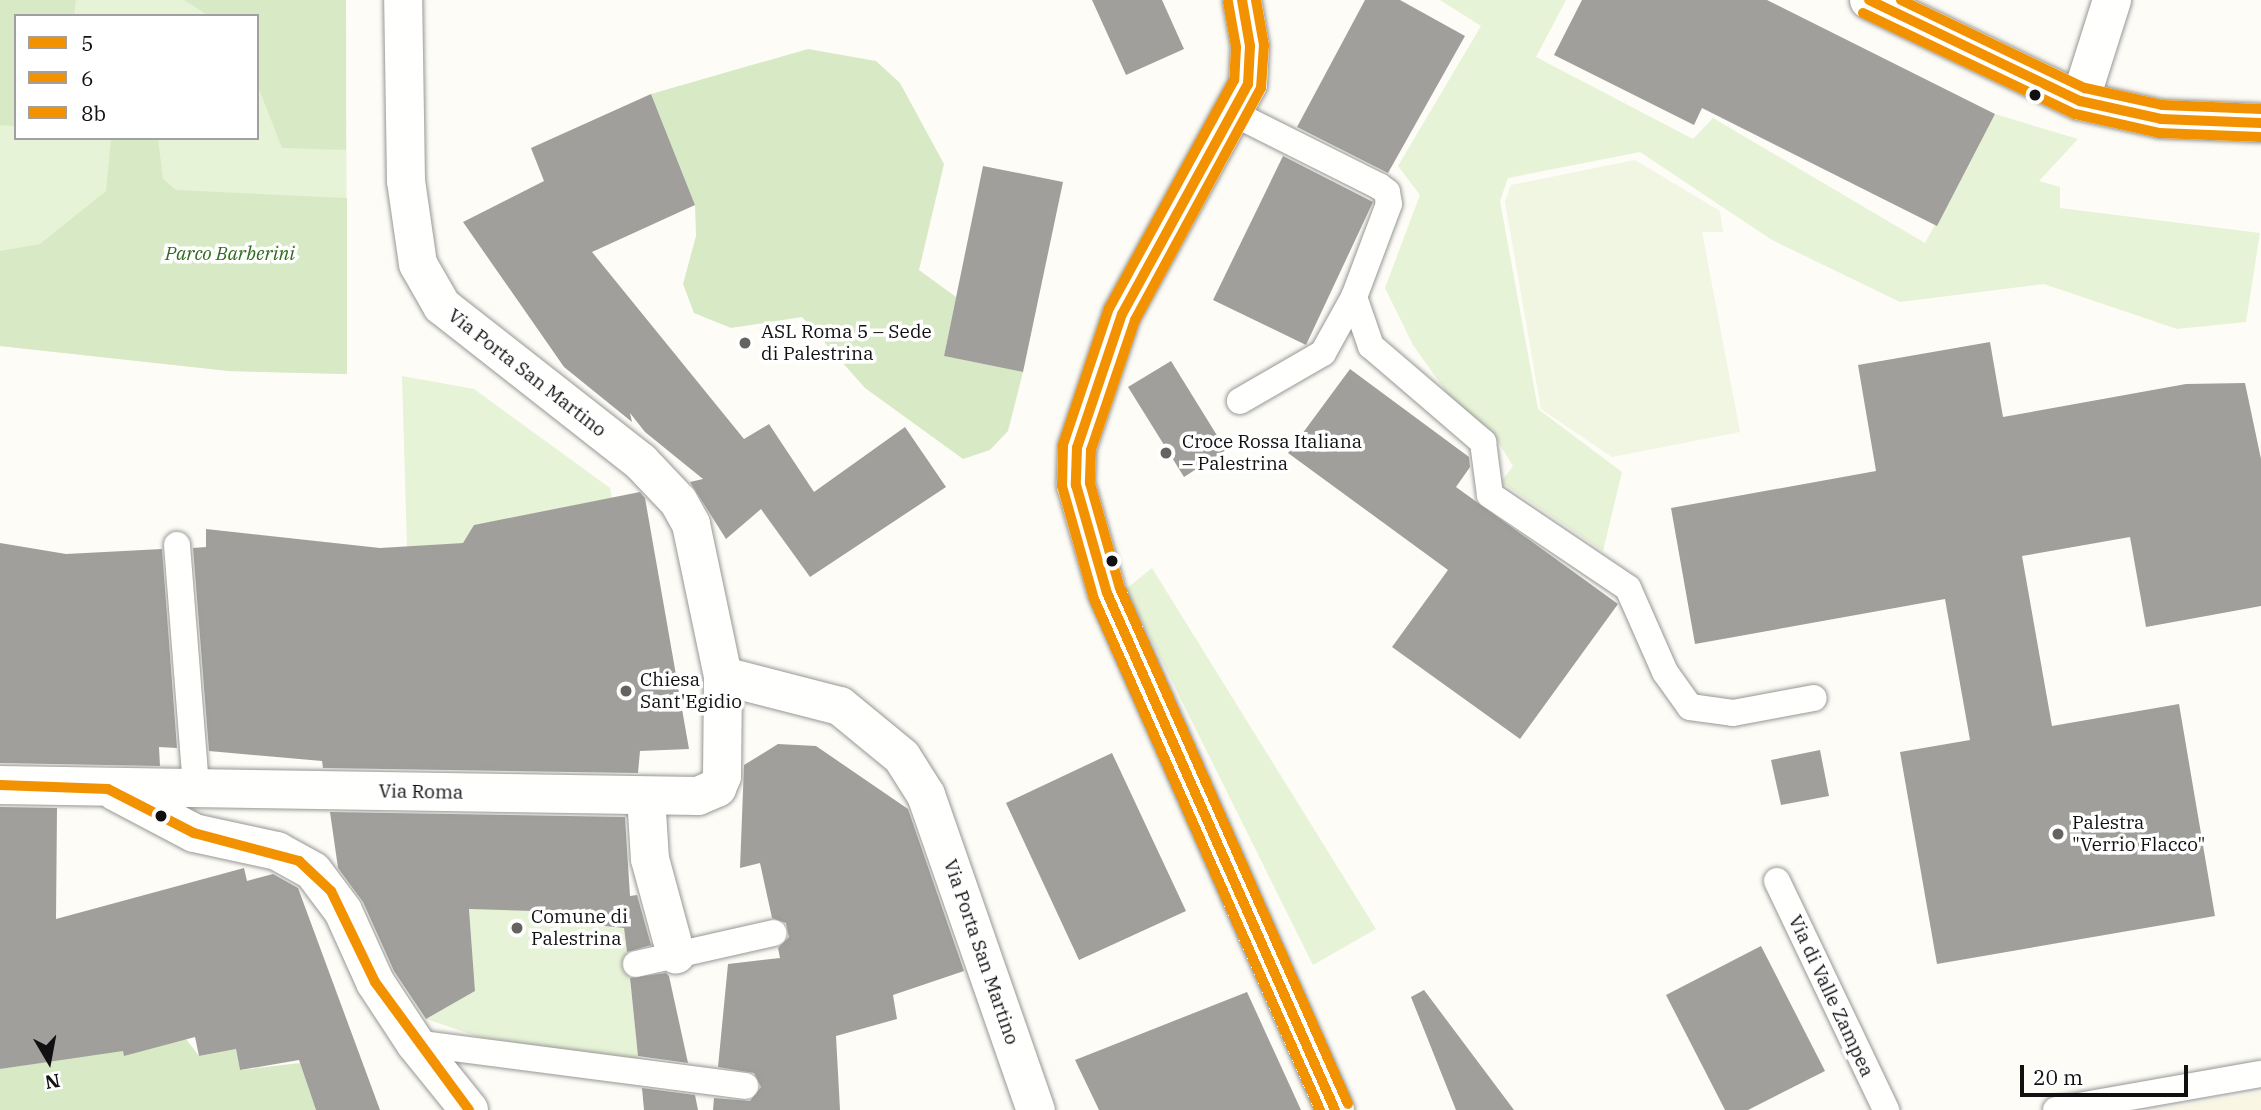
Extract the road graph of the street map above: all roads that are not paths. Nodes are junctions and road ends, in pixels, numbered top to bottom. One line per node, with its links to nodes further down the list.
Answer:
1 (403, 0): 11 (street, Via Porta San Martino)
2 (1242, 0): 6 (street)
3 (1869, 0): 5 (street)
4 (2112, 0): 5 (street)
5 (2080, 101): 7 (street)
6 (1235, 114): 8 (lane); 27 (street)
7 (2261, 123)
8 (1354, 297): 9 (lane); 12 (lane)
9 (1240, 401)
10 (177, 545): 16 (lane)
11 (723, 676): 13 (street, Via Porta San Martino); 26 (street, Via Porta San Martino)
12 (1814, 698)
13 (723, 769): 17 (street, Via Roma)
14 (0, 785): 15 (street, Via Roma)
15 (108, 789): 16 (street, Via Roma); 22 (street)
16 (196, 789): 17 (street, Via Roma)
17 (646, 796): 20 (street)
18 (1777, 881): 28 (lane, Via di Valle Zampea)
19 (774, 933): 20 (lane)
20 (676, 955): 21 (lane)
21 (636, 964)
22 (415, 1043): 24 (lane); 25 (street)
23 (2261, 1074): 29 (lane)
24 (745, 1086)
25 (469, 1110)
26 (1036, 1110)
27 (1335, 1110)
28 (1886, 1110)
29 (2056, 1110)

